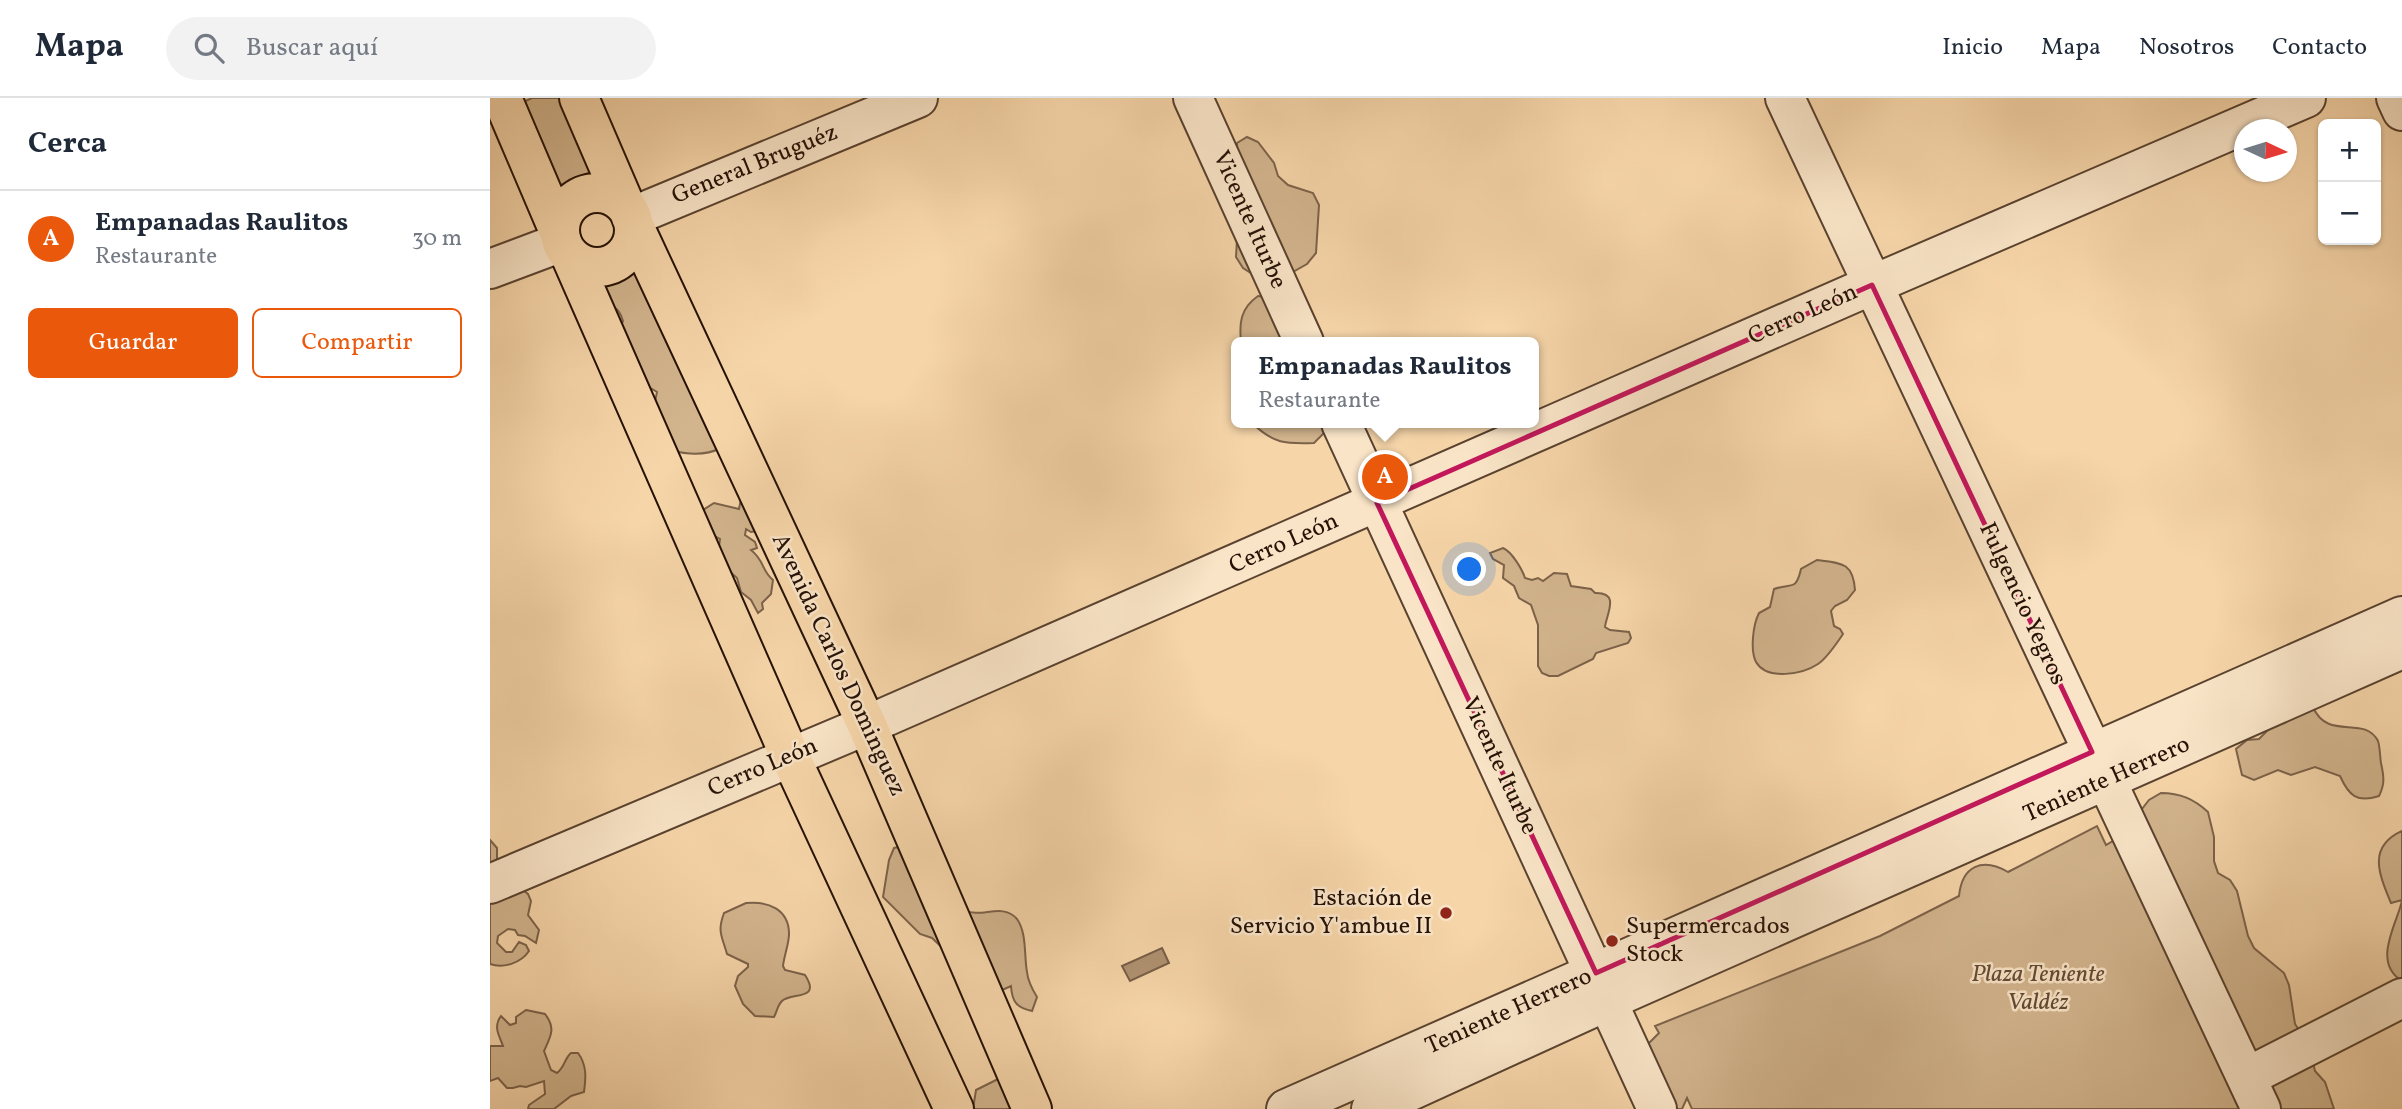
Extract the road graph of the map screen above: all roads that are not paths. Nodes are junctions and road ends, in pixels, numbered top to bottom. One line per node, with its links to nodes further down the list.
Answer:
1 (502, 98): 10 (main road)
2 (579, 98): 9 (main road, Avenida Carlos Dominguez)
3 (918, 98): 9 (street, General Bruguéz)
4 (1193, 98): 13 (street, Vicente Iturbe)
5 (1786, 98): 12 (street, Fulgencio Yegros)
6 (2306, 98): 12 (street, Cerro León)
7 (2396, 98): 8 (street)
8 (2402, 111)
9 (630, 216): 10 (main road); 10 (main road); 19 (main road, Avenida Carlos Dominguez)
10 (565, 244): 11 (street); 20 (main road)
11 (490, 269)
12 (1872, 285): 15 (street, Cerro León); 21 (street, Fulgencio Yegros)
13 (1302, 337)
14 (1343, 428): 15 (street, Vicente Iturbe)
15 (1377, 503): 19 (street, Cerro León); 23 (street, Vicente Iturbe)
16 (2402, 616): 18 (street, Teniente Herrero)
17 (2402, 649): 18 (street, Teniente Herrero)
18 (2348, 656): 21 (street, Teniente Herrero)
19 (867, 725): 20 (street, Cerro León); 28 (main road, Avenida Carlos Dominguez)
20 (790, 756): 22 (street, Cerro León); 27 (main road)
21 (2098, 766): 23 (street, Teniente Herrero); 25 (street, Fulgencio Yegros)
22 (490, 884)
23 (1602, 987): 26 (street, Teniente Herrero); 30 (street, Vicente Iturbe)
24 (2402, 998): 25 (street)
25 (2254, 1093)
26 (1364, 1099): 29 (street, Teniente Herrero)
27 (954, 1109)
28 (1032, 1109)
29 (1286, 1109)
30 (1657, 1109)

